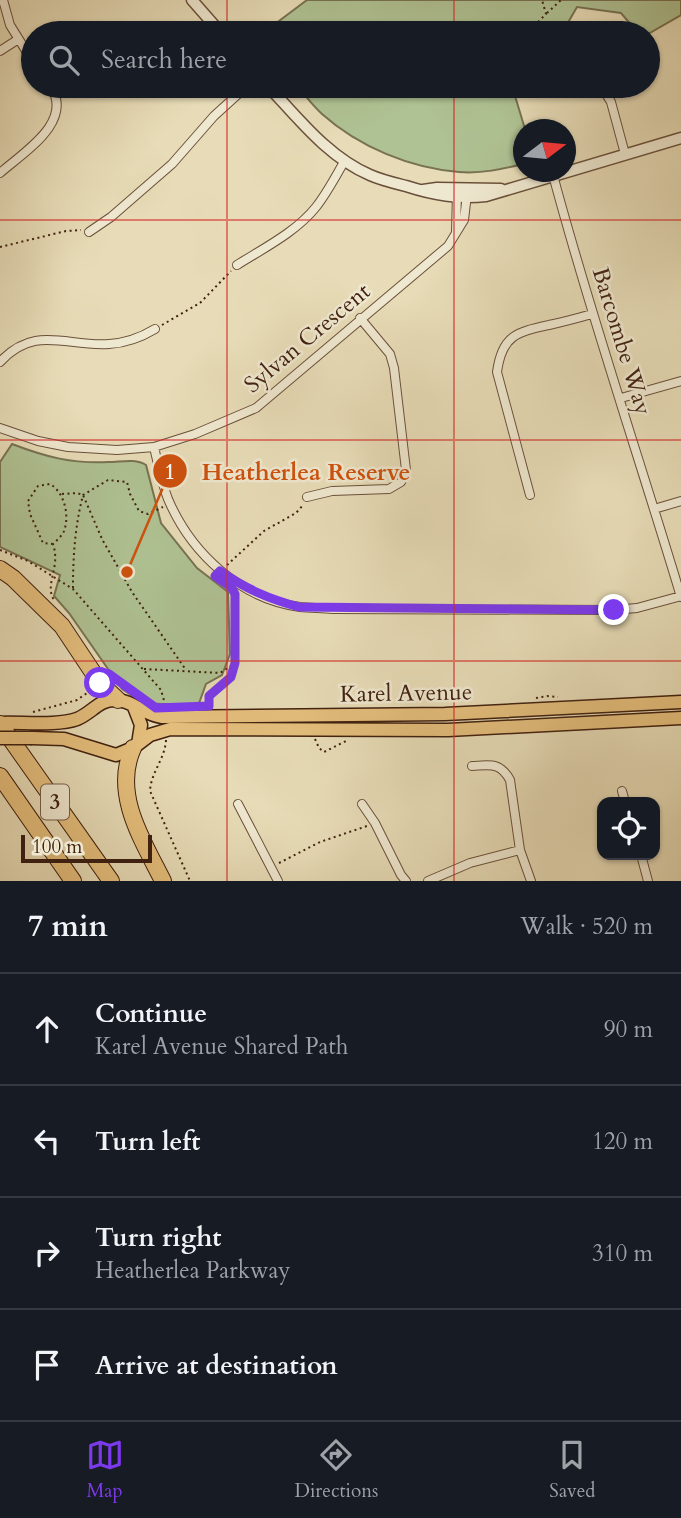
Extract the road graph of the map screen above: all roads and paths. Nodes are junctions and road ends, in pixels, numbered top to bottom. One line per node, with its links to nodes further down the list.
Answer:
1 (4, 0): 8 (street)
2 (192, 0): 6 (street)
3 (542, 0): 5 (path)
4 (561, 0): 5 (path)
5 (546, 14): 7 (path)
6 (210, 21)
7 (539, 21)
8 (17, 40): 9 (street); 10 (street)
9 (21, 46)
10 (0, 51)
11 (57, 98): 19 (street)
12 (234, 98): 23 (street)
13 (279, 98): 17 (street)
14 (608, 98): 16 (street)
15 (681, 138): 16 (street)
16 (625, 154): 18 (street)
17 (345, 160): 22 (street); 25 (street)
18 (576, 169)
19 (0, 173)
20 (532, 182): 22 (street)
21 (555, 182): 26 (street, Barcombe Way)
22 (462, 194): 27 (street, Sylvan Crescent)
23 (89, 232): 24 (path)
24 (0, 247)
25 (237, 265): 28 (path)
26 (592, 314): 31 (street, Barcombe Way); 36 (street)
27 (360, 318): 33 (street, Sylvan Crescent); 37 (street)
28 (155, 329): 29 (street)
29 (0, 362)
30 (681, 381): 31 (street)
31 (621, 398): 40 (street, Barcombe Way)
32 (0, 428): 33 (street, Sylvan Crescent)
33 (154, 447): 39 (street)
34 (62, 494): 35 (path); 41 (path); 41 (path)
35 (83, 495): 39 (path); 47 (path); 51 (path)
36 (530, 495)
37 (307, 497): 44 (path)
38 (681, 501): 40 (street)
39 (171, 504): 44 (street)
40 (654, 509): 48 (street, Barcombe Way)
41 (53, 544): 45 (path)
42 (0, 551): 45 (path)
43 (0, 569): 52 (highway)
44 (220, 571): 48 (street)
45 (54, 576): 47 (path)
46 (231, 587): 49 (path)
47 (73, 589): 50 (path)
48 (681, 597)
49 (235, 663): 51 (path); 59 (path)
50 (143, 669): 51 (path); 57 (path)
51 (186, 670)
52 (104, 679): 54 (highway); 55 (path); 62 (path)
53 (558, 697): 58 (path)
54 (118, 700): 55 (main road, Karel Avenue); 62 (main road)
55 (136, 701): 58 (main road, Karel Avenue); 68 (main road)
56 (681, 702): 58 (main road, Karel Avenue)
57 (165, 704)
58 (537, 704): 65 (main road)
59 (209, 706)
60 (169, 707): 61 (path)
61 (156, 708)
62 (21, 718): 64 (main road)
63 (681, 718): 65 (main road, Karel Avenue)
64 (0, 723): 80 (highway, 3)
65 (600, 724): 68 (main road, Karel Avenue)
66 (166, 736): 82 (path)
67 (0, 738): 68 (main road, Karel Avenue, bridge)
68 (136, 746): 81 (highway)
69 (472, 766): 76 (street)
70 (0, 776): 79 (highway, 3)
71 (622, 791): 72 (street)
72 (624, 797)
73 (238, 804): 83 (street)
74 (362, 804): 75 (street)
75 (375, 823): 78 (path); 84 (street)
76 (520, 850): 85 (street); 86 (street)
77 (642, 860): 87 (street)
78 (283, 861)
79 (73, 881)
80 (111, 881)
81 (163, 881)
82 (190, 881)
83 (278, 881)
84 (407, 881)
85 (428, 881)
86 (531, 881)
87 (648, 881)

